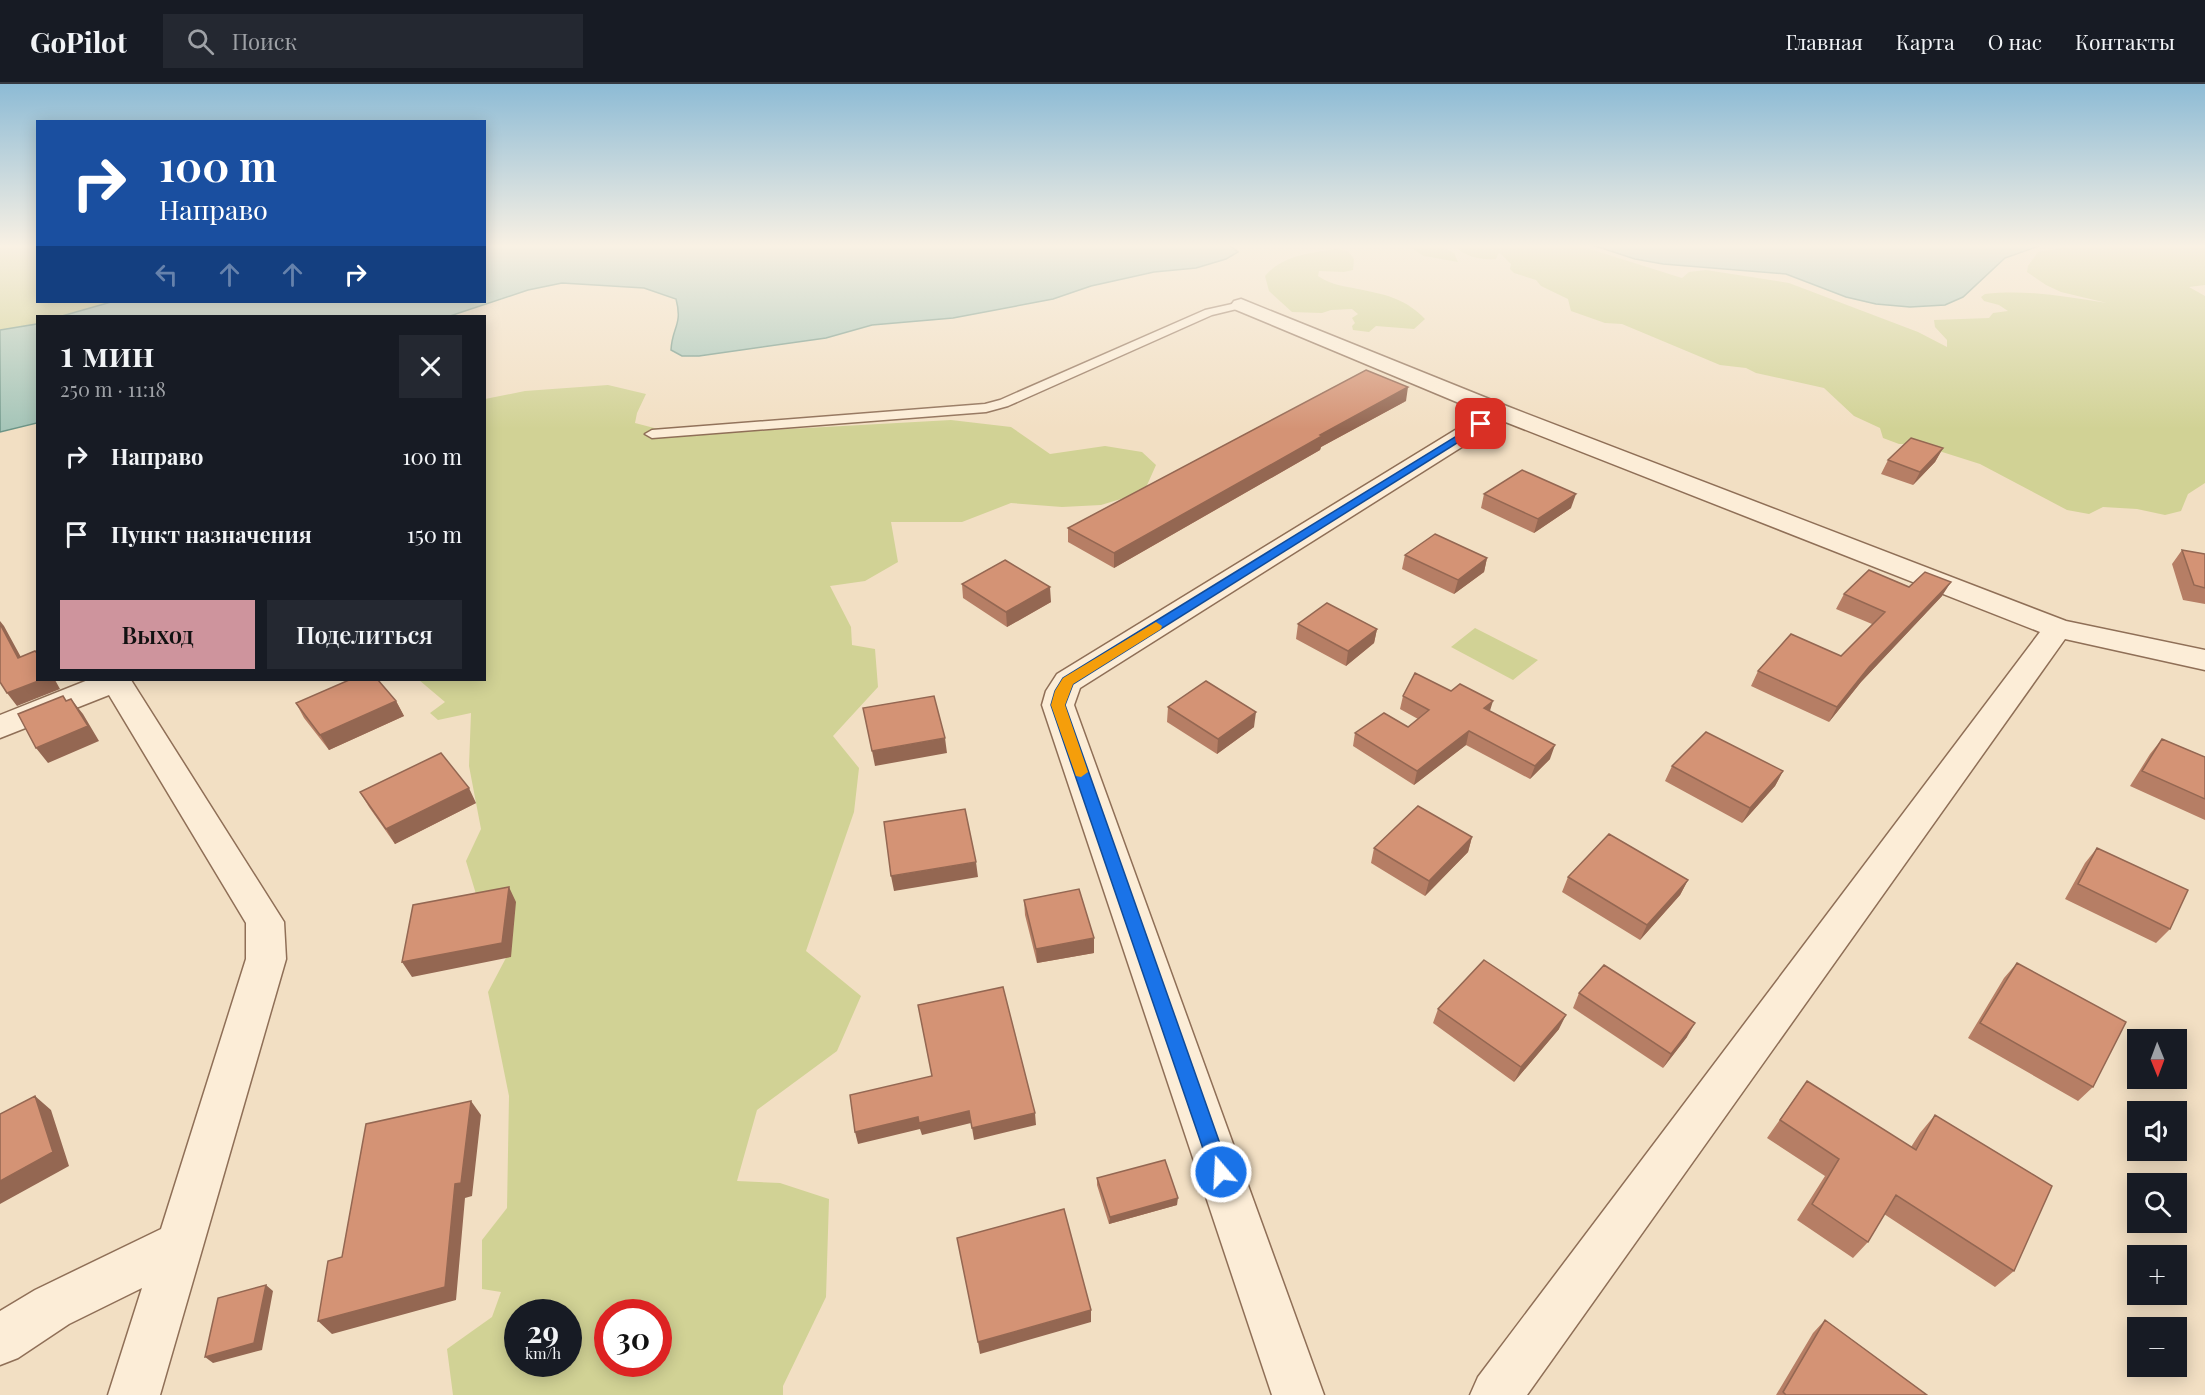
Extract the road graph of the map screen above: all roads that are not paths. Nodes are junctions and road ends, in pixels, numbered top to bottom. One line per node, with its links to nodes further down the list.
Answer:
1 (1236, 306): 4 (lane)
2 (1244, 306): 3 (street)
3 (1501, 412): 5 (street); 13 (street)
4 (652, 434)
5 (2058, 628): 6 (street); 14 (street)
6 (2205, 660)
7 (114, 681): 9 (street)
8 (117, 681): 10 (street)
9 (0, 727)
10 (180, 1244): 11 (street); 12 (street)
11 (0, 1340)
12 (134, 1395)
13 (1298, 1395)
14 (1496, 1395)

